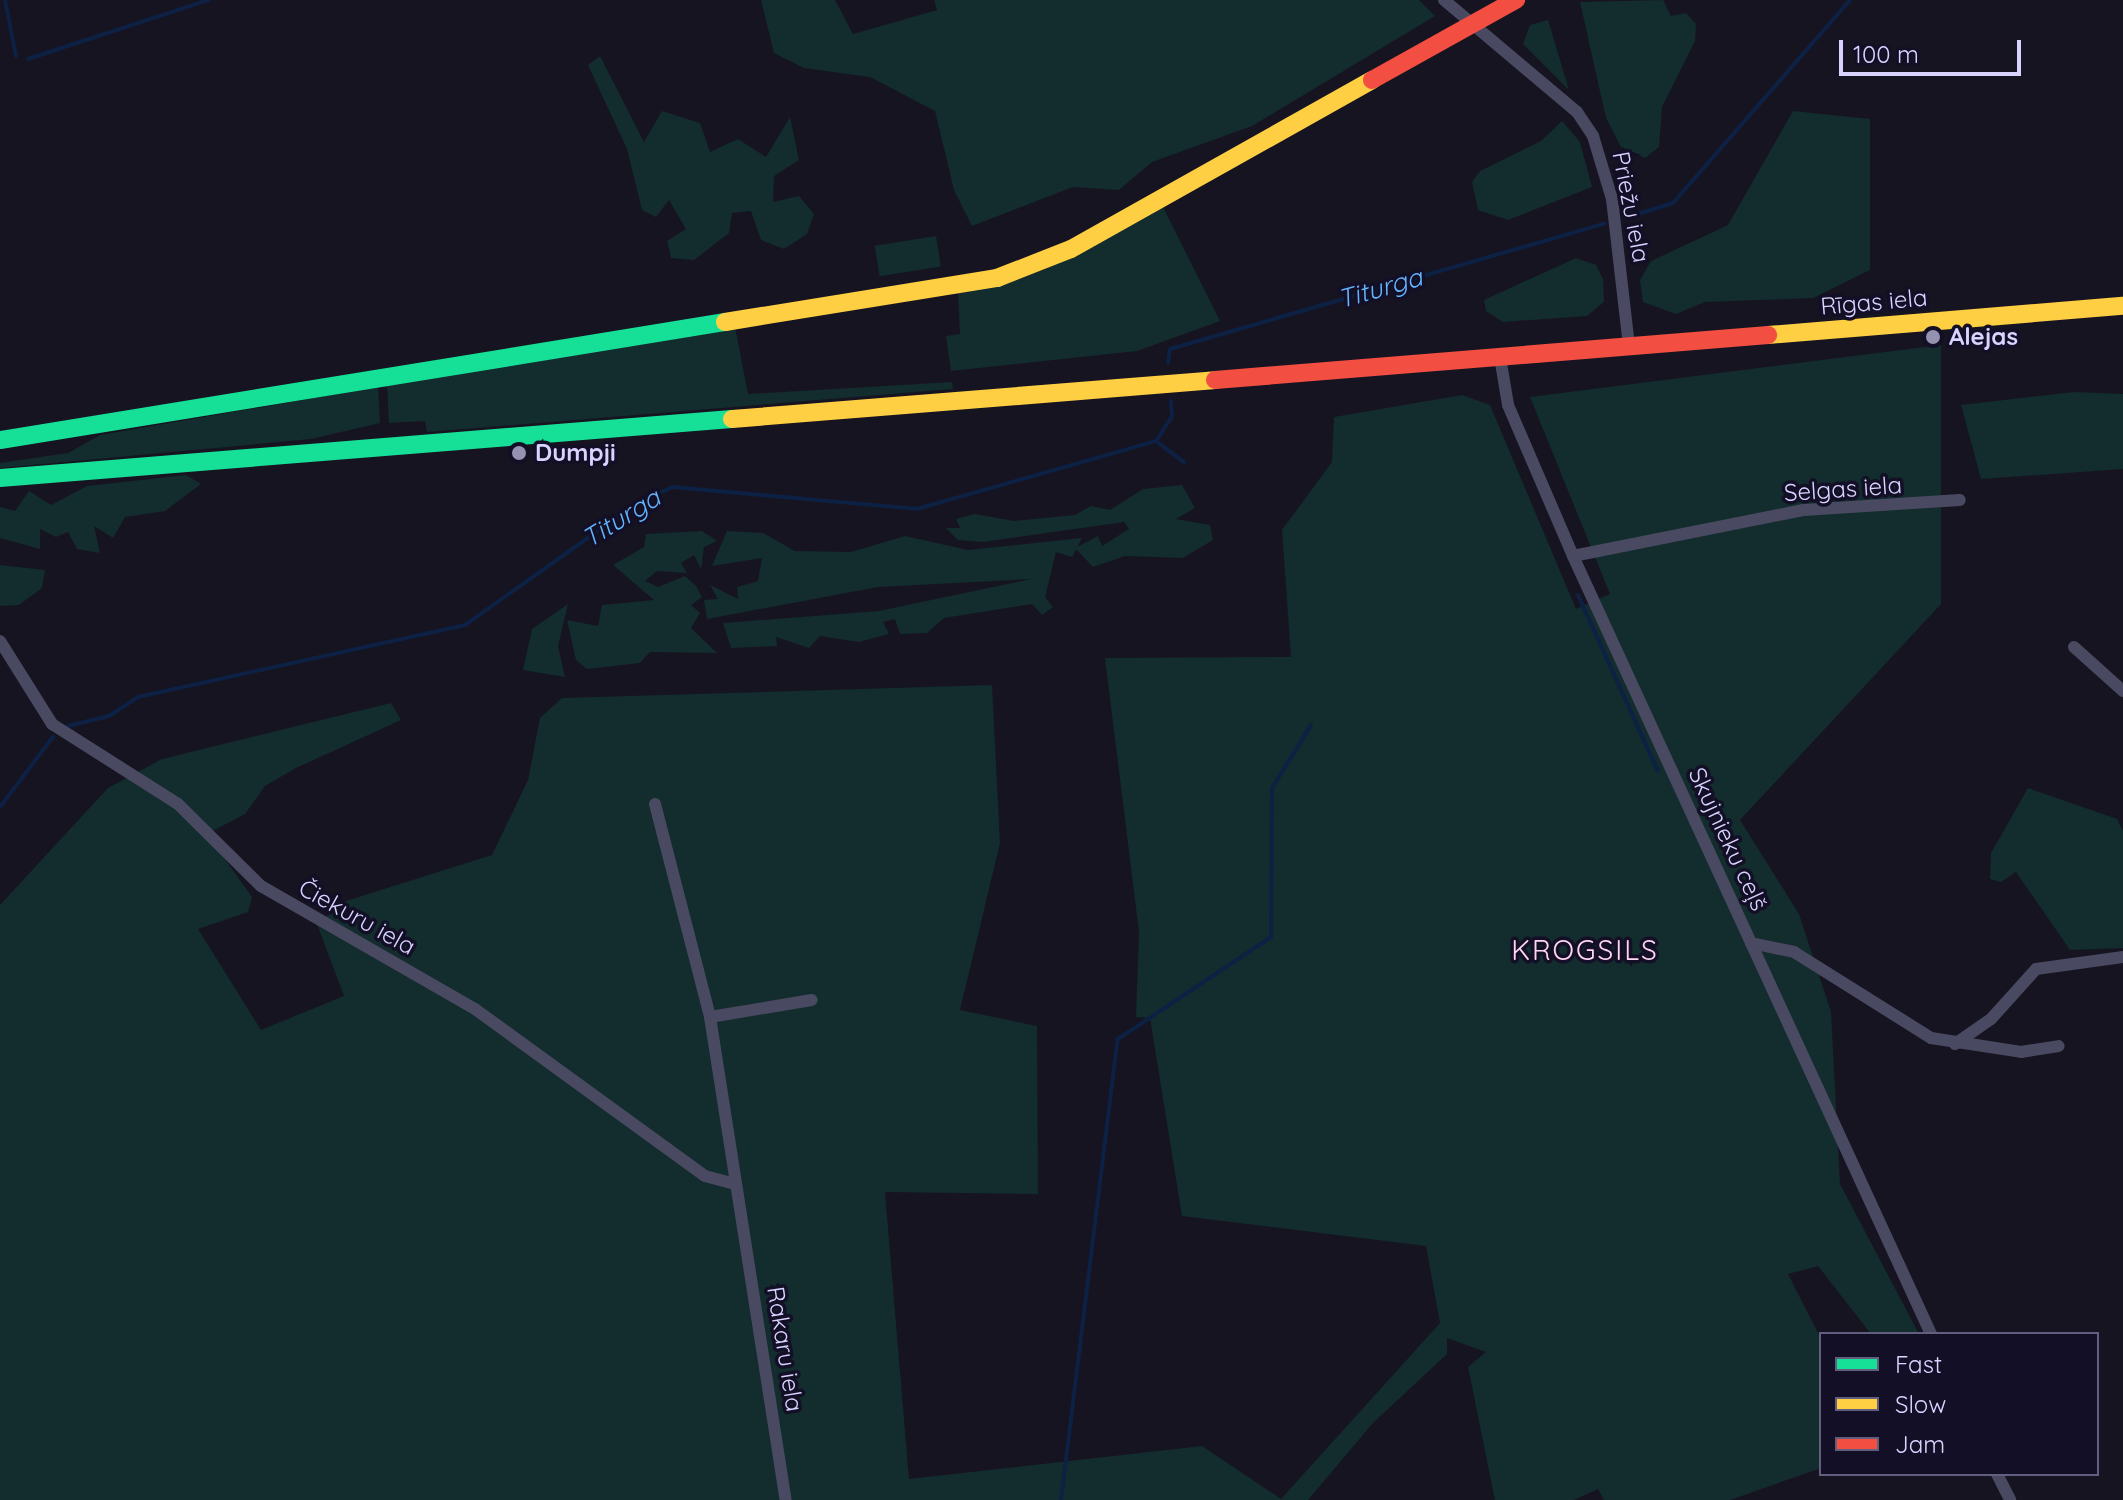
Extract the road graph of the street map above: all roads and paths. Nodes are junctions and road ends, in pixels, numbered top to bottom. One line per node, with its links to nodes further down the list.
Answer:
1 (1444, 0): 3 (street, Priežu iela)
2 (1516, 0): 3 (main road)
3 (1470, 24): 5 (street, Priežu iela); 7 (main road)
4 (2123, 306): 5 (main road, Rīgas iela)
5 (1629, 346): 6 (main road, Rīgas iela)
6 (1500, 357): 8 (main road, Rīgas iela); 10 (street, Skujnieku ceļš)
7 (0, 440)
8 (0, 478)
9 (1960, 500): 10 (street, Selgas iela)
10 (1573, 556): 15 (street, Skujnieku ceļš)
11 (0, 641): 21 (street, Čiekuru iela)
12 (2074, 647): 13 (street)
13 (2123, 691)
14 (655, 804): 18 (street, Rakaru iela)
15 (1751, 943): 19 (street); 22 (street, Skujnieku ceļš)
16 (2123, 957): 19 (street)
17 (812, 1000): 18 (street)
18 (710, 1017): 21 (street, Rakaru iela)
19 (1952, 1044): 20 (street)
20 (2059, 1046)
21 (735, 1184): 24 (street, Rakaru iela)
22 (1930, 1332)
23 (1998, 1476): 25 (street)
24 (786, 1500)
25 (2010, 1500)

